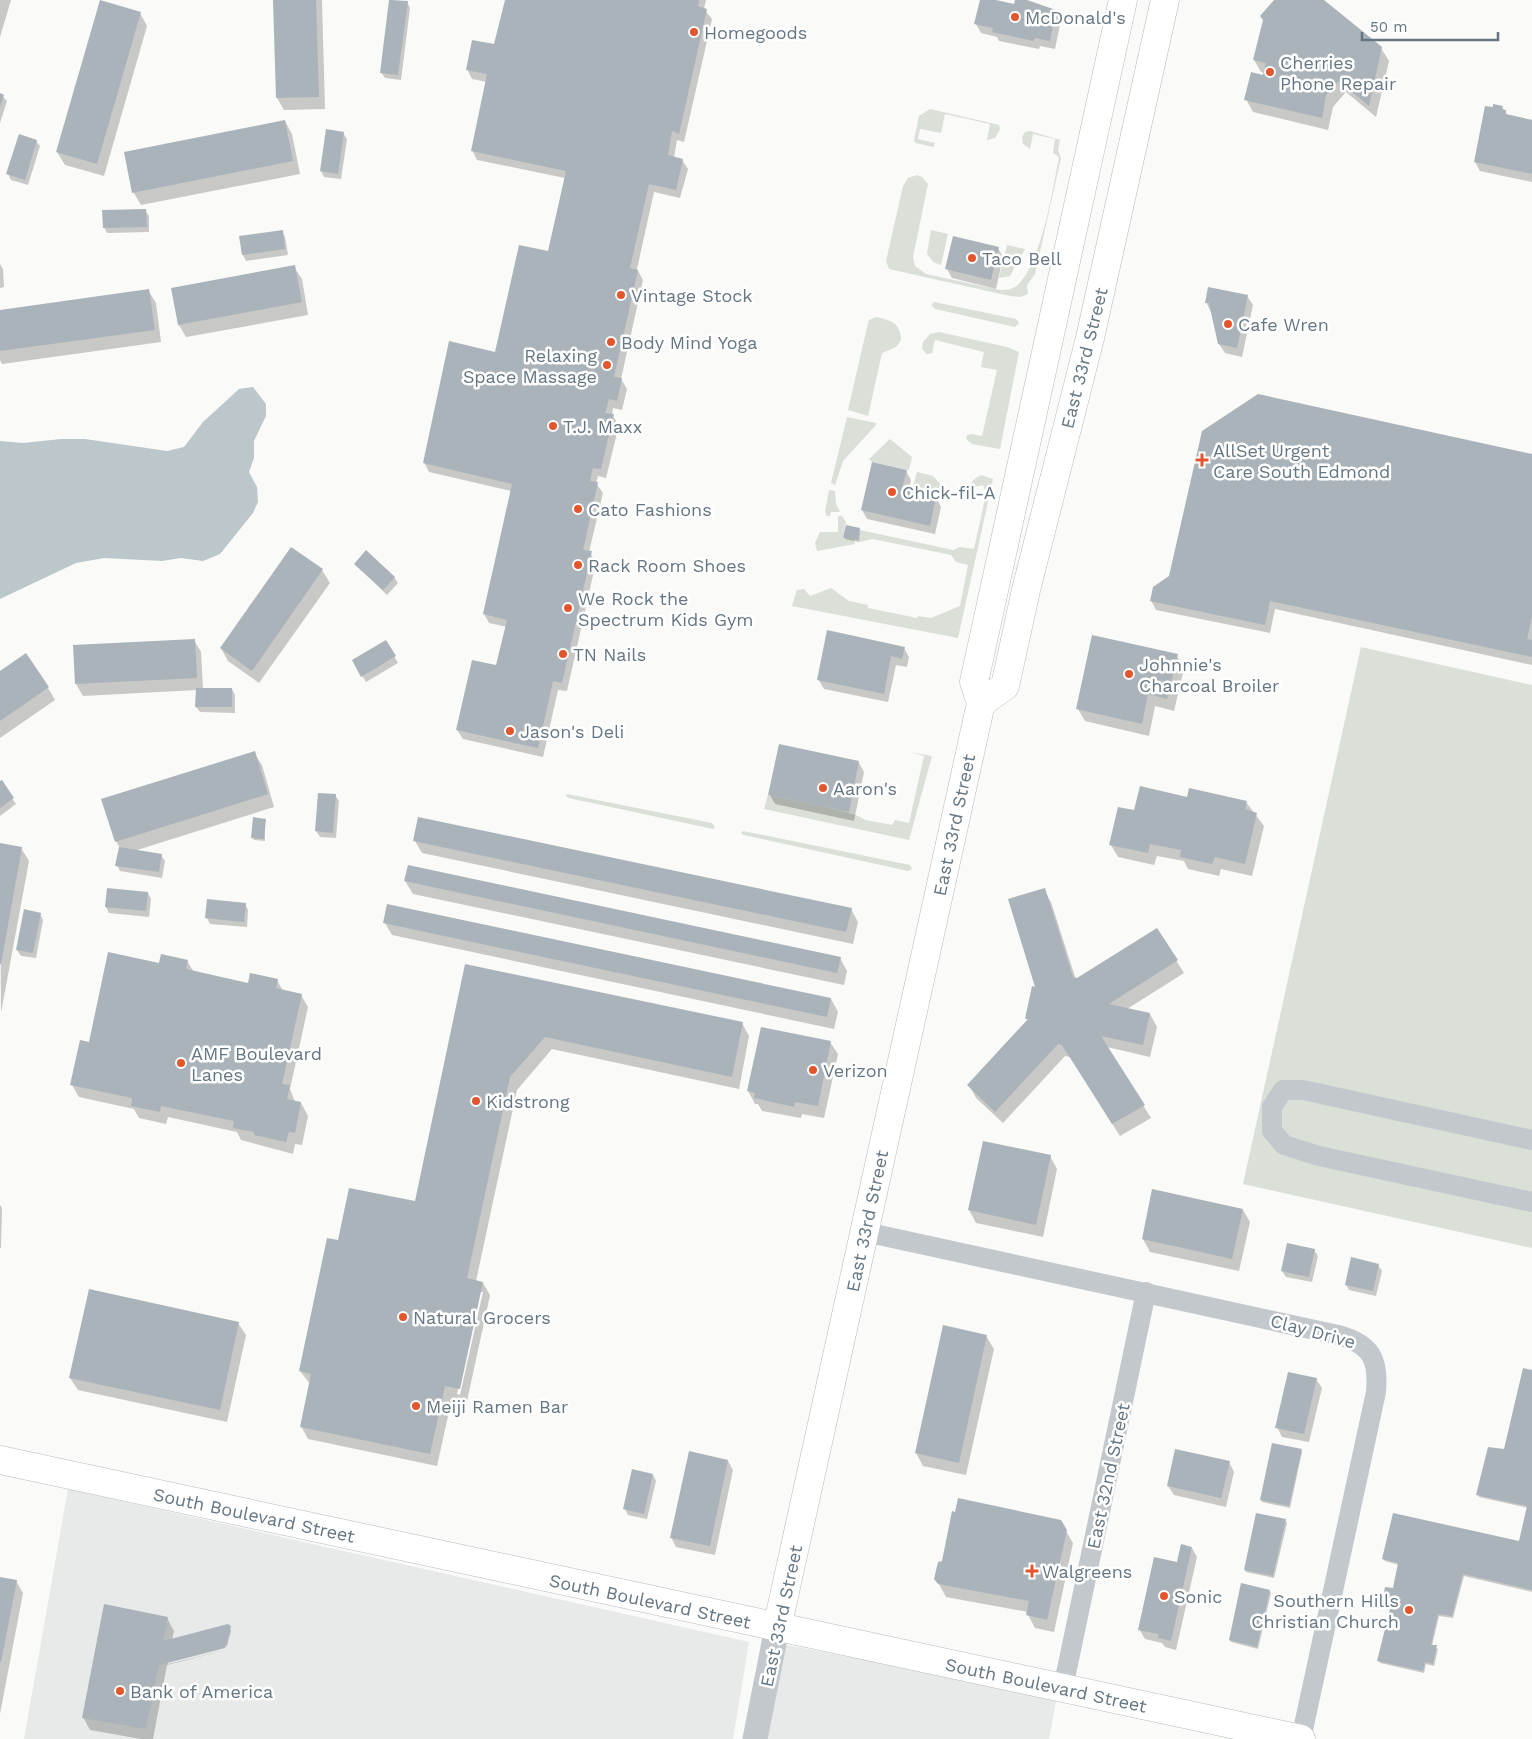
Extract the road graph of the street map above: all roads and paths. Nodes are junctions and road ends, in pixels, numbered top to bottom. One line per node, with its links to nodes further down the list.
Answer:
1 (1123, 0): 3 (main road, East 33rd Street)
2 (1165, 0): 3 (main road, East 33rd Street)
3 (982, 703): 6 (main road, East 33rd Street)
4 (1532, 1140): 5 (street)
5 (1532, 1202)
6 (865, 1232): 7 (street, Clay Drive); 9 (main road, East 33rd Street)
7 (1146, 1292): 10 (street, East 32nd Street); 12 (street, Clay Drive)
8 (0, 1460): 9 (main road, South Boulevard Street)
9 (777, 1628): 10 (main road, South Boulevard Street); 11 (street, East 33rd Street)
10 (1063, 1688): 12 (main road, South Boulevard Street)
11 (755, 1739)
12 (1301, 1739)

